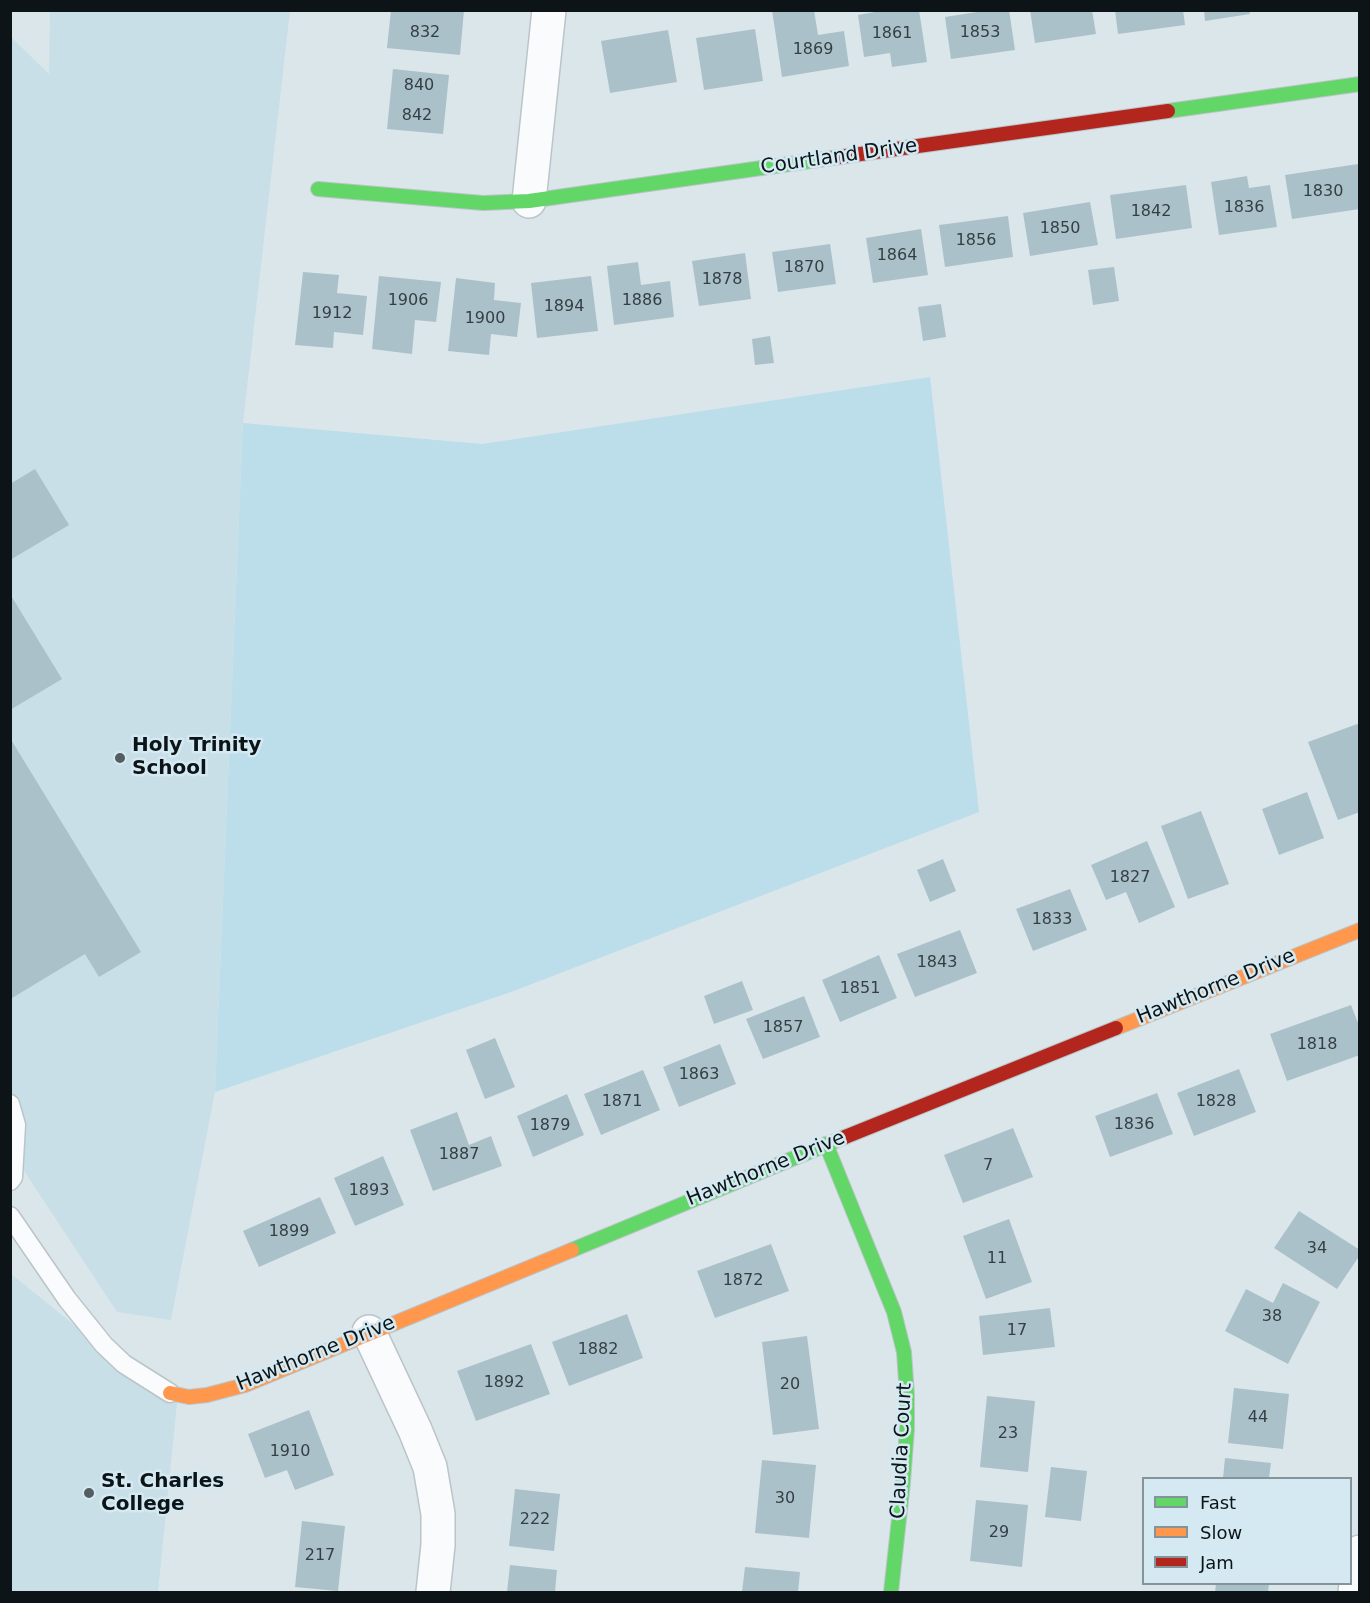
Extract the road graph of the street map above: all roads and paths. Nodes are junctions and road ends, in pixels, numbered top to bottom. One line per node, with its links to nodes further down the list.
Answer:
1 (549, 10): 4 (street)
2 (1359, 84): 4 (street, Courtland Drive)
3 (318, 189): 4 (street, Courtland Drive)
4 (529, 201)
5 (1359, 930): 7 (street, Hawthorne Drive)
6 (10, 1104): 8 (lane)
7 (826, 1144): 10 (street, Hawthorne Drive); 14 (street, Claudia Court)
8 (10, 1181)
9 (10, 1216): 11 (lane)
10 (369, 1332): 11 (street, Hawthorne Drive); 13 (street)
11 (170, 1393)
12 (1359, 1552): 15 (street)
13 (433, 1593)
14 (891, 1593)
15 (1355, 1593)

